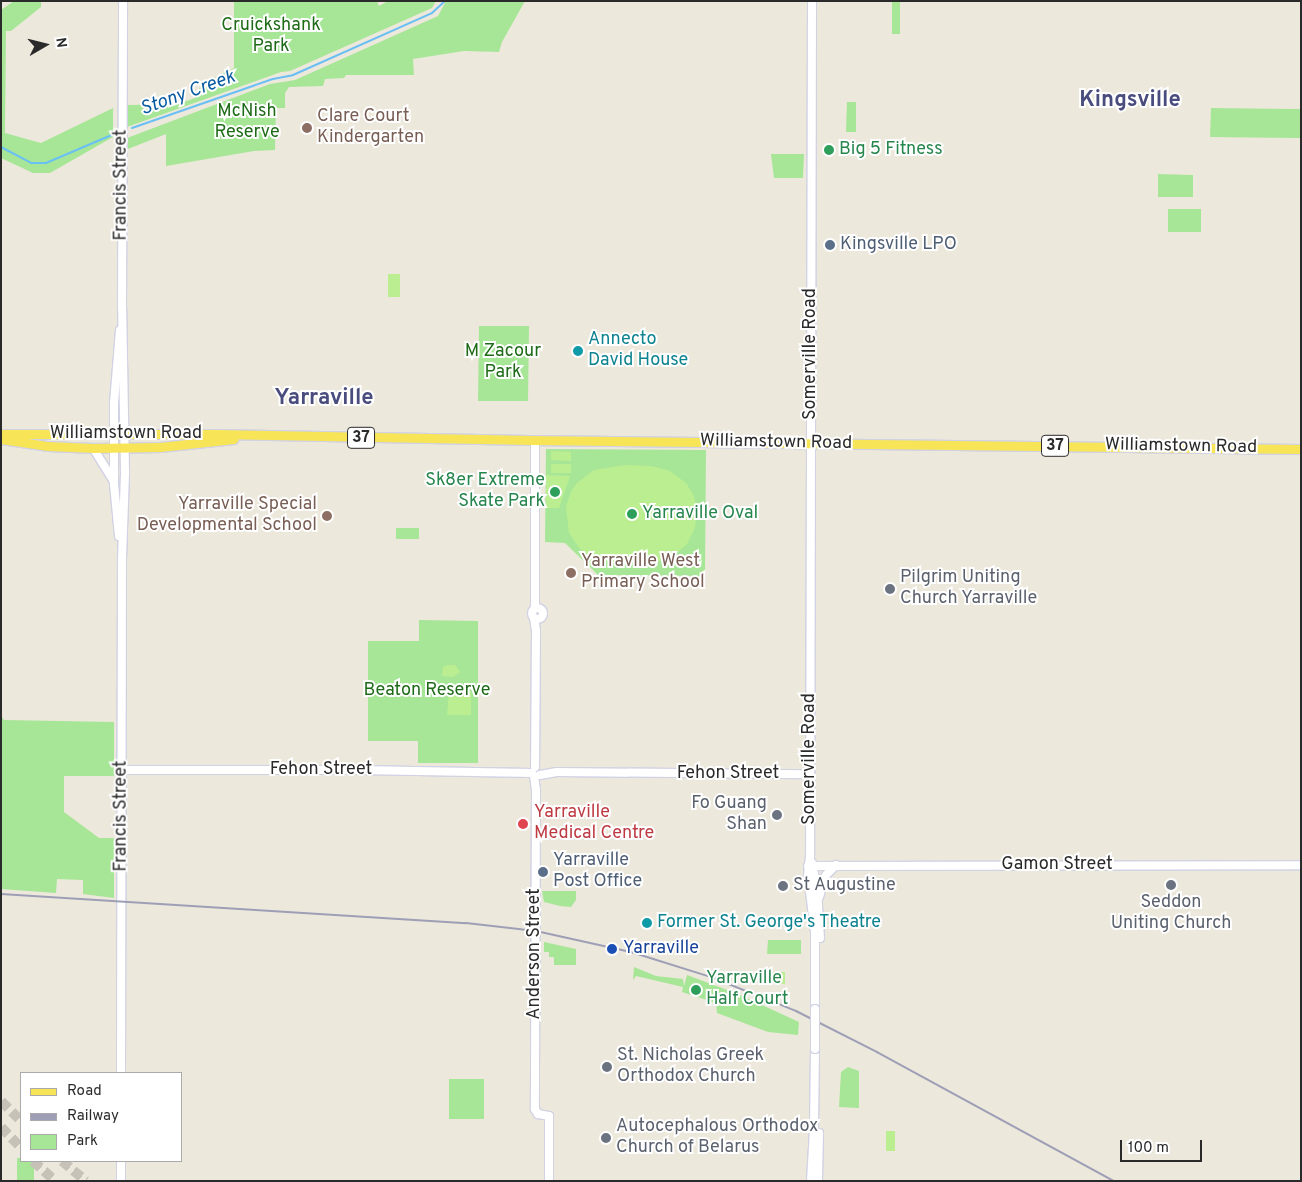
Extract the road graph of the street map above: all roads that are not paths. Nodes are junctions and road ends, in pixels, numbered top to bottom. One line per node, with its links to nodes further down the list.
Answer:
1 (123, 1): 3 (main road, Francis Street)
2 (812, 1): 10 (main road, Somerville Road)
3 (122, 308): 5 (main road, Francis Street); 6 (main road, Francis Street)
4 (1, 434): 5 (main road, Williamstown Road / 37)
5 (114, 434): 6 (main road, Williamstown Road / 37); 12 (main road, Francis Street)
6 (124, 435): 7 (main road, Williamstown Road / 37); 13 (main road, Francis Street)
7 (252, 437): 9 (main road, Williamstown Road / 37); 13 (main road, Williamstown Road / 37)
8 (1, 439): 11 (main road, Williamstown Road / 37)
9 (535, 440): 10 (main road, Williamstown Road / 37); 18 (main road, Anderson Street)
10 (811, 443): 14 (main road, Williamstown Road / 37); 19 (main road, Somerville Road)
11 (93, 448): 12 (main road, Williamstown Road / 37); 15 (main road)
12 (114, 448): 13 (main road, Williamstown Road / 37); 15 (main road, Francis Street)
13 (124, 448): 16 (main road, Francis Street)
14 (1301, 448)
15 (114, 484): 16 (main road, Francis Street)
16 (122, 558): 17 (main road, Francis Street)
17 (122, 770): 18 (main road, Fehon Street); 25 (main road, Francis Street)
18 (536, 771): 19 (main road, Fehon Street); 29 (main road, Anderson Street)
19 (810, 774): 22 (main road, Somerville Road)
20 (836, 865): 21 (main road, Gamon Street); 22 (main road, Gamon Street); 23 (main road)
21 (1301, 865)
22 (810, 866): 23 (main road, Somerville Road); 24 (main road, Somerville Road)
23 (818, 903): 24 (main road, Somerville Road)
24 (817, 1010): 27 (main road, Somerville Road, bridge)
25 (121, 1072)
26 (121, 1162): 28 (main road)
27 (814, 1176): 30 (main road, Somerville Road)
28 (121, 1181)
29 (549, 1181)
30 (818, 1181)

